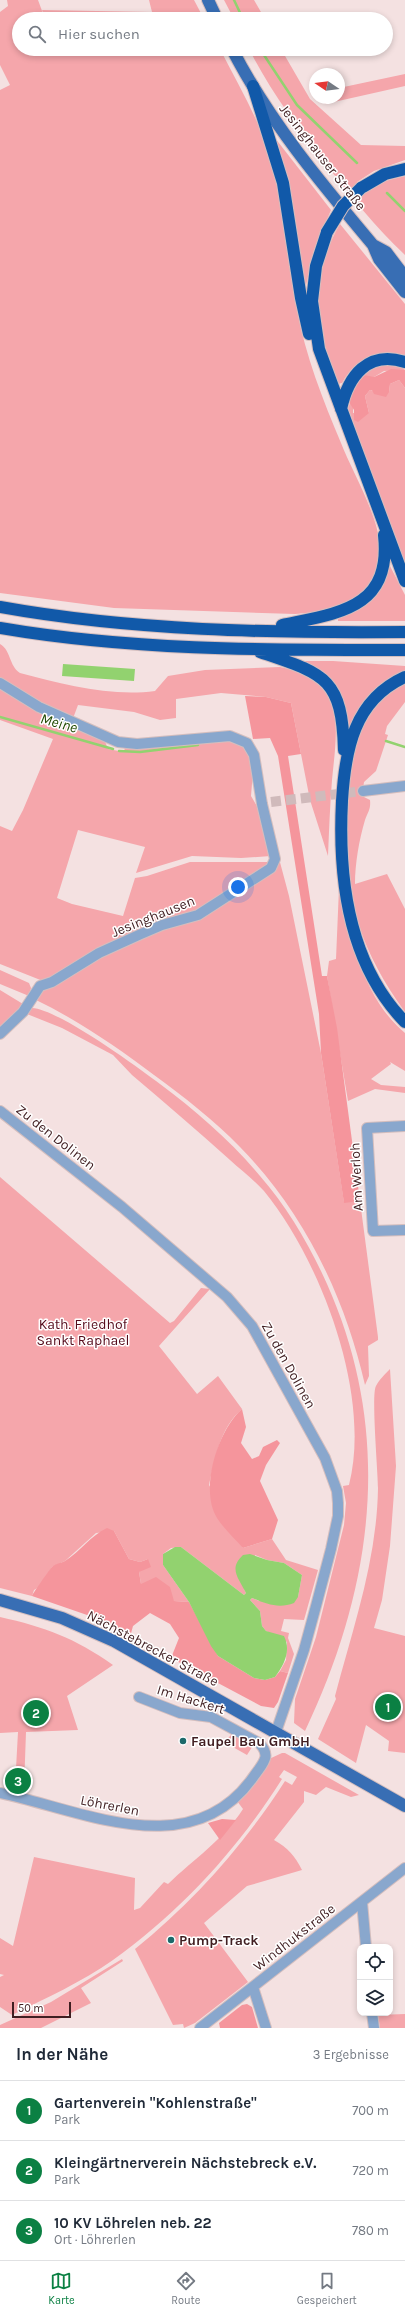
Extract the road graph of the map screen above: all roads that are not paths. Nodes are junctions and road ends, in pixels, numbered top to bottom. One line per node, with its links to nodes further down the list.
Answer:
1 (208, 0): 2 (main road)
2 (214, 12)
3 (236, 56): 4 (main road, Jesinghauser Straße)
4 (252, 86): 6 (main road, Jesinghauser Straße); 9 (highway)
5 (405, 169): 9 (highway, bridge)
6 (373, 245): 7 (main road, Jesinghauser Straße); 8 (main road, Jesinghauser Straße)
7 (405, 276)
8 (405, 292)
9 (319, 349): 11 (highway)
10 (405, 362): 11 (highway)
11 (341, 410): 12 (highway)
12 (383, 525): 13 (highway); 16 (highway)
13 (405, 581)
14 (0, 607): 16 (highway)
15 (0, 628): 18 (highway)
16 (263, 630): 17 (highway)
17 (405, 632)
18 (250, 649): 19 (highway); 22 (highway)
19 (405, 650)
20 (405, 677): 22 (highway)
21 (0, 683): 26 (street, Jesinghausen)
22 (344, 777): 25 (highway)
23 (405, 786): 24 (street)
24 (363, 791)
25 (405, 1022)
26 (0, 1034)
27 (0, 1111): 32 (street, Zu den Dolinen)
28 (405, 1126): 29 (street, Am Werloh)
29 (405, 1230)
30 (0, 1600): 32 (main road, Nächstebrecker Straße)
31 (139, 1697): 34 (street, Im Hackert)
32 (281, 1734): 35 (main road, Nächstebrecker Straße)
33 (0, 1793): 34 (street, Löhrerlen)
34 (235, 1798)
35 (405, 1806)
36 (405, 1868): 37 (street, Windhukstraße)
37 (362, 1902): 38 (street); 39 (street, Windhukstraße)
38 (366, 1944)
39 (253, 1987): 41 (street, Windhukstraße); 42 (street)
40 (372, 2016): 43 (street)
41 (200, 2028)
42 (266, 2028)
43 (374, 2028)

